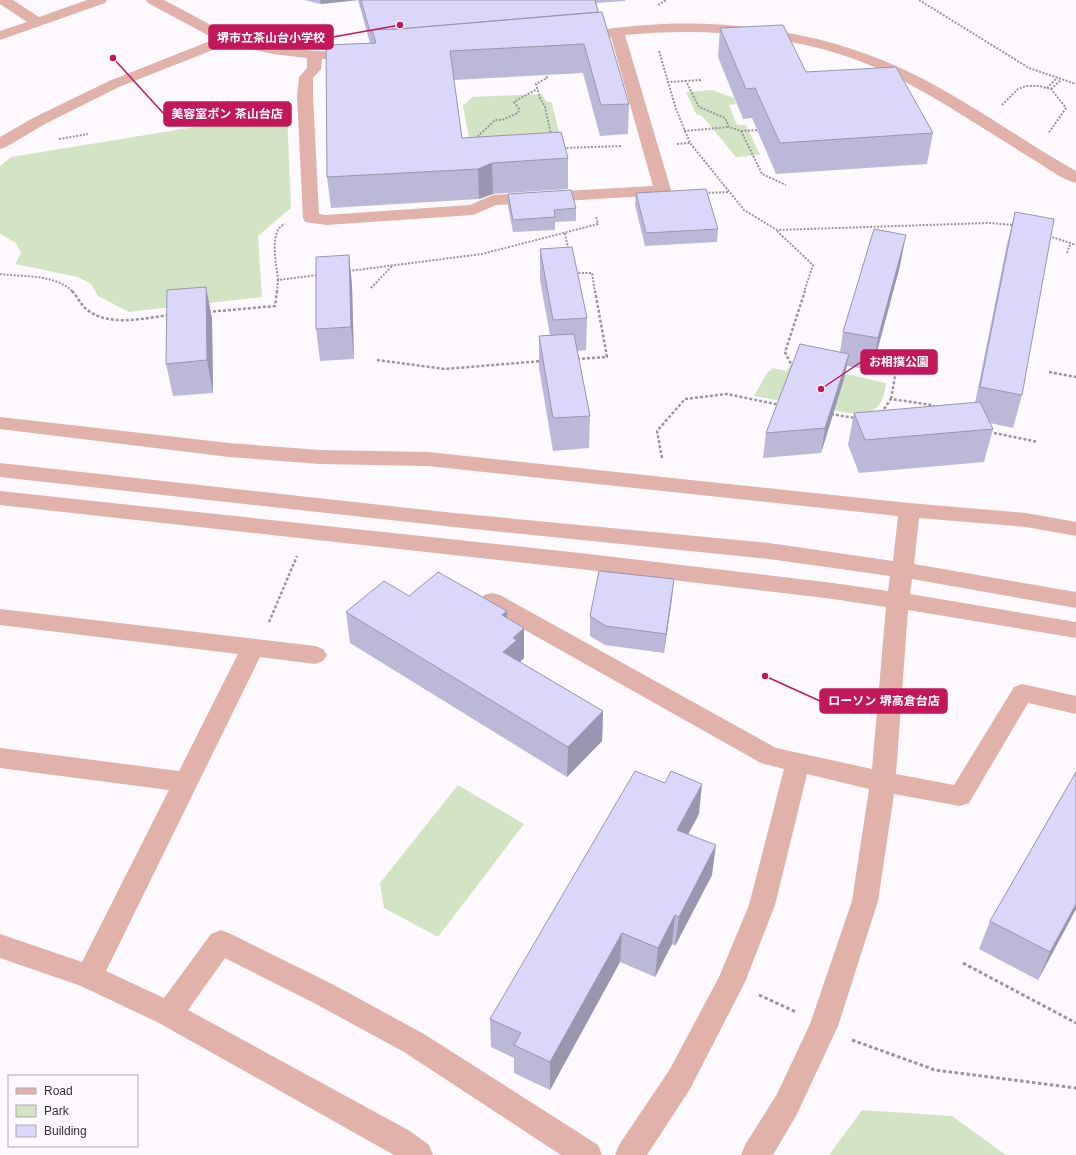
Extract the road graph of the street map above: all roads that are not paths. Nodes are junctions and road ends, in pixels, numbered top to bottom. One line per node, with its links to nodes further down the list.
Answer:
1 (3, 0): 4 (street)
2 (100, 0): 4 (street)
3 (153, 0): 8 (street)
4 (37, 22): 6 (street)
5 (617, 32): 7 (street); 9 (street); 12 (street)
6 (0, 36)
7 (562, 37)
8 (227, 39): 9 (street); 11 (street)
9 (315, 55): 10 (street)
10 (366, 55)
11 (0, 144)
12 (1076, 178)
13 (0, 423): 16 (street)
14 (0, 470): 18 (street)
15 (0, 498): 19 (street)
16 (909, 510): 17 (street); 18 (street)
17 (1076, 529)
18 (902, 570): 19 (street); 20 (street)
19 (898, 600): 23 (street); 30 (street)
20 (1076, 600)
21 (492, 601): 28 (street)
22 (0, 617): 24 (street)
23 (1076, 630)
24 (253, 647): 25 (street); 29 (street)
25 (315, 655)
26 (1076, 705): 30 (street)
27 (0, 758): 29 (street)
28 (798, 762): 30 (street); 36 (street)
29 (186, 782): 32 (street)
30 (883, 782): 37 (street)
31 (0, 946): 32 (street)
32 (90, 976): 33 (street)
33 (169, 1014): 34 (street); 35 (street)
34 (418, 1155)
35 (587, 1155)
36 (630, 1155)
37 (756, 1155)

